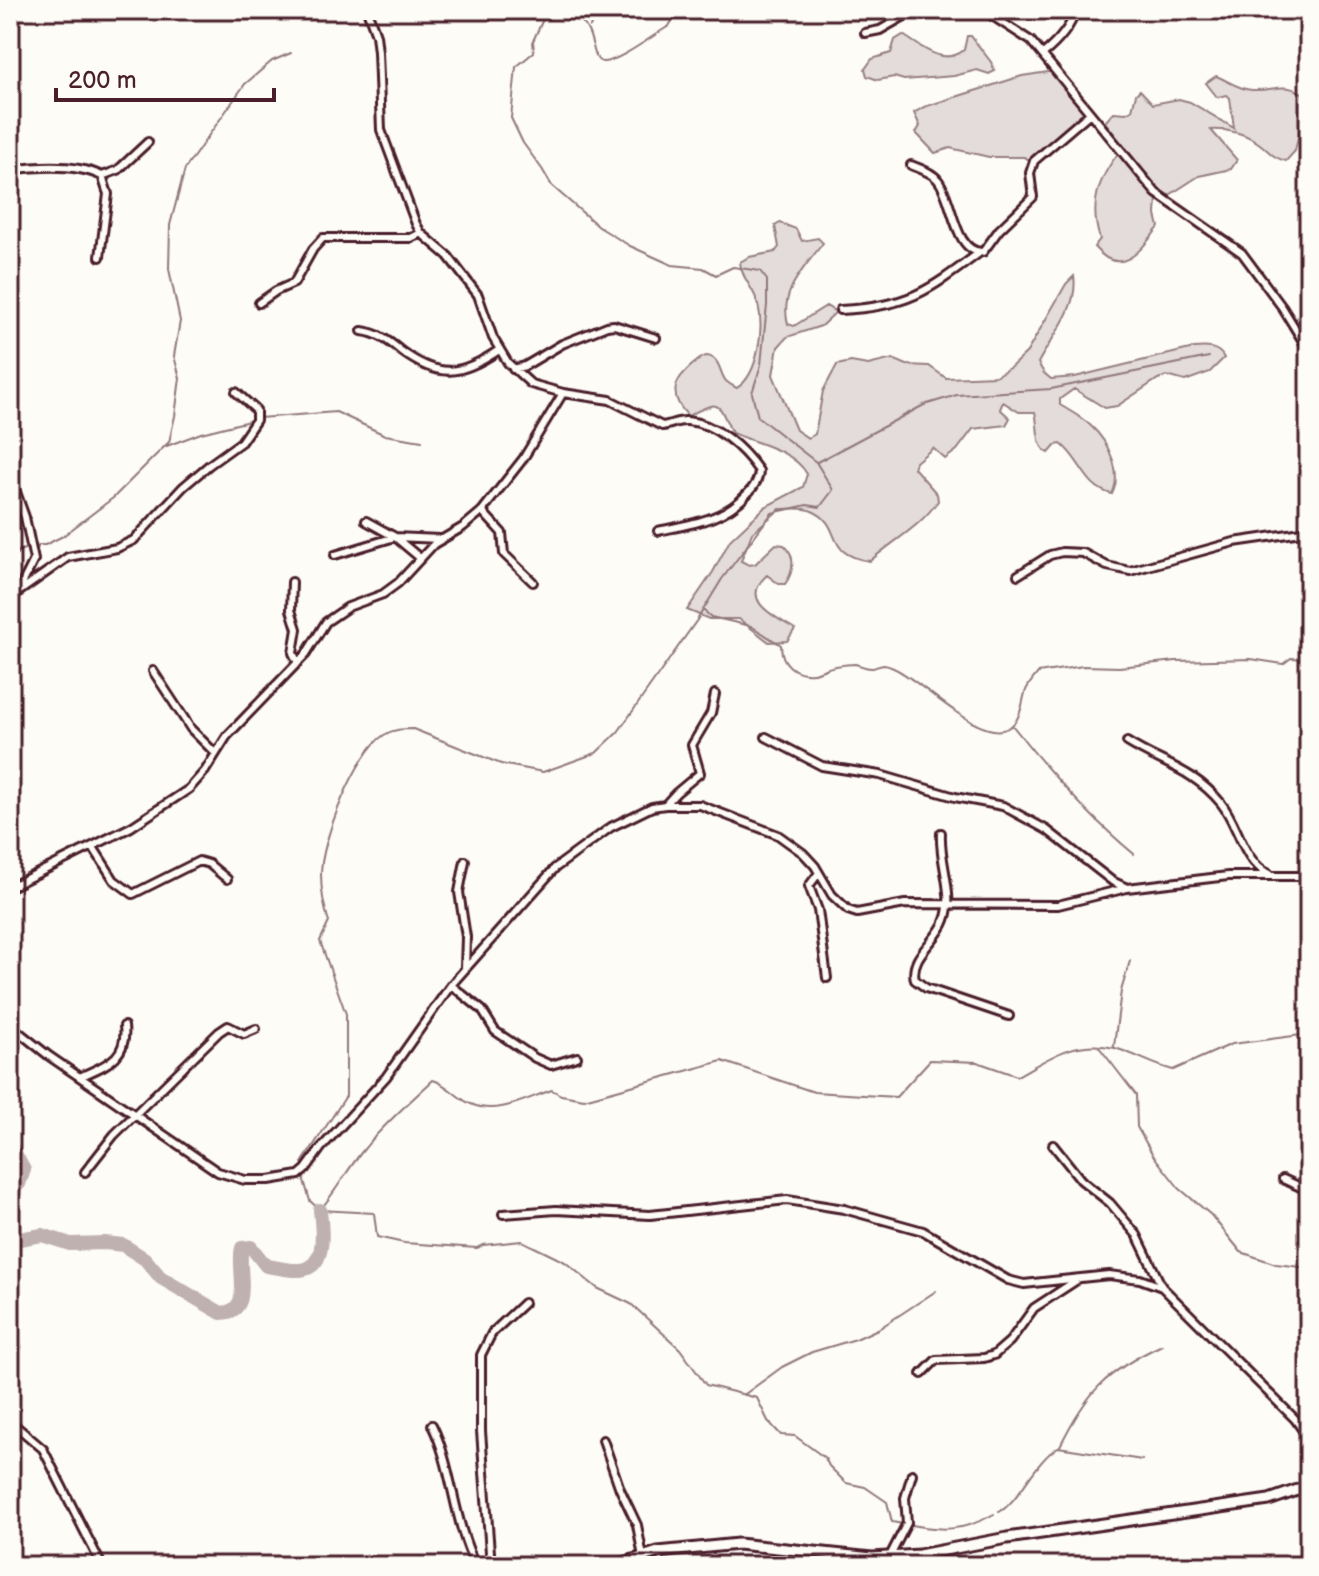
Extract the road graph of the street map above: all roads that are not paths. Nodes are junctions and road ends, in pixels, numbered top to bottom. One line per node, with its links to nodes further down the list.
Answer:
1 (367, 10): 12 (street)
2 (915, 10): 5 (street)
3 (983, 10): 6 (street)
4 (1076, 10): 6 (street)
5 (865, 33)
6 (1043, 54): 7 (street)
7 (1090, 113): 13 (street); 20 (street)
8 (148, 142): 11 (street)
9 (911, 165): 13 (street)
10 (10, 170): 11 (street)
11 (102, 176): 14 (street)
12 (421, 233): 15 (street); 19 (street)
13 (979, 253): 16 (street)
14 (100, 257)
15 (259, 303)
16 (840, 310)
17 (362, 331): 19 (street)
18 (656, 338): 21 (street)
19 (499, 350): 21 (street)
20 (1309, 351)
21 (513, 369): 23 (street)
22 (236, 392): 36 (street)
23 (563, 393): 25 (street); 27 (street)
24 (10, 475): 36 (street)
25 (482, 511): 30 (street); 35 (street)
26 (366, 521): 29 (street)
27 (658, 531)
28 (1309, 531): 33 (street)
29 (395, 537): 30 (street); 31 (street); 32 (street)
30 (441, 539): 32 (street)
31 (335, 555)
32 (420, 558): 37 (street)
33 (1018, 575)
34 (292, 582): 37 (street)
35 (533, 582)
36 (13, 596)
37 (298, 663): 42 (street)
38 (153, 671): 42 (street)
39 (715, 694): 43 (street)
40 (766, 737): 52 (street)
41 (1127, 742): 49 (street)
42 (215, 753): 45 (street)
43 (665, 805): 47 (street); 54 (street)
44 (941, 833): 53 (street)
45 (93, 847): 50 (street); 51 (street)
46 (465, 861): 54 (street)
47 (818, 874): 53 (street); 55 (street)
48 (1309, 876): 49 (street)
49 (1276, 877): 52 (street)
50 (227, 879)
51 (10, 887)
52 (1127, 888): 53 (street)
53 (950, 906): 57 (street)
54 (465, 969): 56 (street)
55 (827, 978)
56 (451, 985): 61 (street); 63 (street)
57 (1009, 1016)
58 (10, 1025): 62 (street)
59 (124, 1026): 62 (street)
60 (256, 1029): 63 (street)
61 (577, 1057)
62 (80, 1077): 63 (street)
63 (135, 1113): 65 (street)
64 (1053, 1145): 70 (street)
65 (85, 1172)
66 (1283, 1179): 67 (street)
67 (1309, 1191)
68 (503, 1214): 69 (street)
69 (1080, 1279): 70 (street); 72 (street)
70 (1162, 1287): 75 (street)
71 (524, 1303): 84 (street)
72 (922, 1374)
73 (10, 1421): 82 (street)
74 (432, 1425): 83 (street)
75 (1309, 1439)
76 (603, 1440): 80 (street)
77 (912, 1474): 81 (street)
78 (1309, 1486): 79 (street)
79 (912, 1556): 81 (street); 86 (street)
80 (643, 1557): 81 (street); 85 (street)
81 (889, 1558)
82 (102, 1566)
83 (476, 1566)
84 (491, 1566)
85 (615, 1566)
86 (906, 1566)

